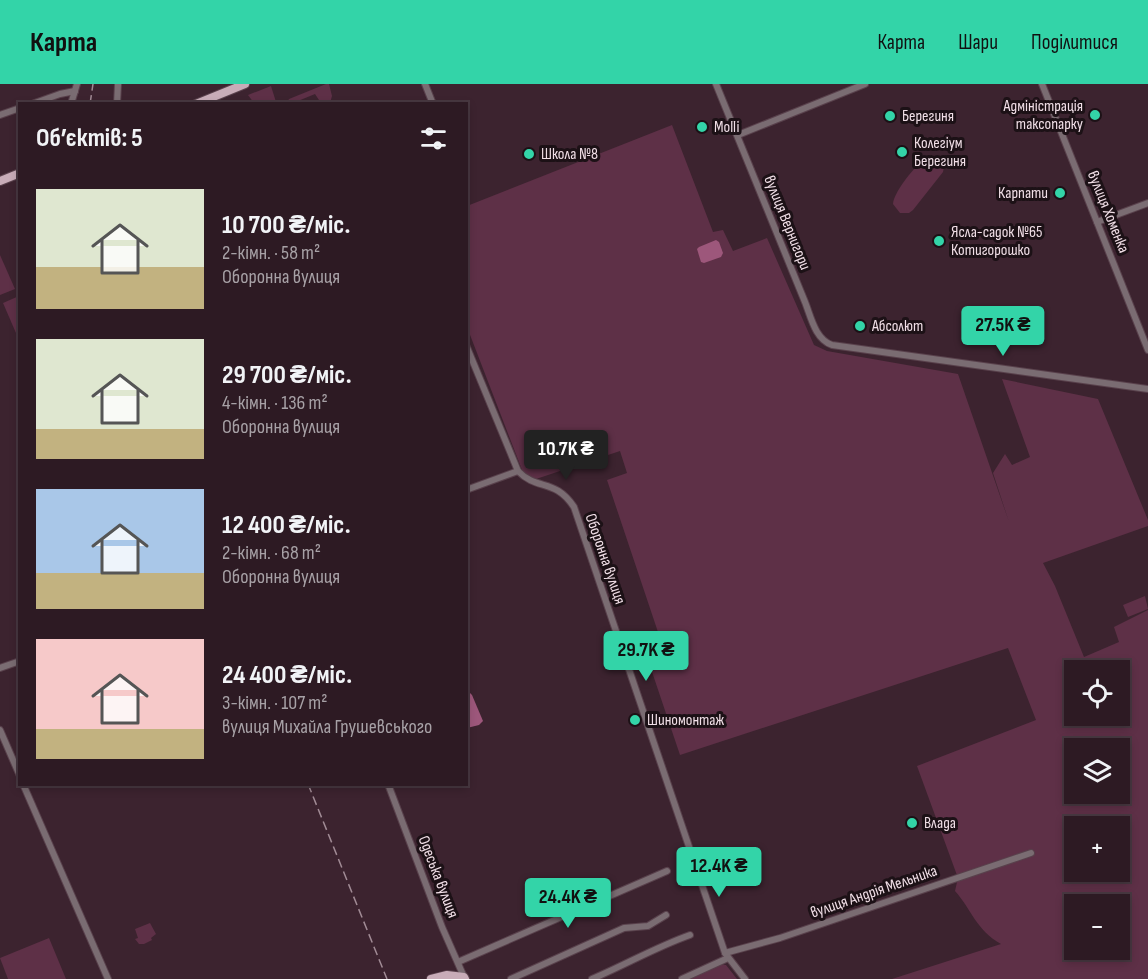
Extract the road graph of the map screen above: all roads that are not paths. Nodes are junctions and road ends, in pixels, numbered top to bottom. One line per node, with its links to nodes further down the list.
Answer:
1 (118, 84): 9 (street)
2 (245, 84): 10 (main road)
3 (425, 84): 11 (street)
4 (716, 84): 14 (street, вулиця Вернигори)
5 (865, 84): 14 (street)
6 (1042, 84): 18 (street, вулиця Хоменка)
7 (76, 88): 8 (street)
8 (38, 102)
9 (117, 102)
10 (201, 102)
11 (433, 102)
12 (18, 109): 13 (street)
13 (0, 116)
14 (738, 135): 21 (street, вулиця Вернигори)
15 (18, 174): 16 (main road)
16 (0, 181)
17 (1148, 203): 18 (street)
18 (1097, 222): 20 (street, вулиця Хоменка)
19 (468, 350): 22 (street)
20 (1148, 350)
21 (1148, 389)
22 (518, 471): 23 (street); 34 (street, Оборонна вулиця)
23 (468, 488)
24 (18, 662): 25 (street)
25 (0, 668)
26 (0, 730): 27 (street)
27 (18, 771)
28 (24, 786): 37 (street)
29 (389, 786): 35 (street, Одеська вулиця)
30 (1031, 853): 34 (street, вулиця Андрія Мельника)
31 (667, 871): 35 (street)
32 (666, 915): 39 (street)
33 (690, 935): 40 (street)
34 (727, 956): 41 (street, вулиця Андрія Мельника); 42 (street, Оборонна вулиця)
35 (458, 962): 36 (street, Одеська вулиця)
36 (465, 978): 38 (main road)
37 (108, 979)
38 (431, 979)
39 (511, 979)
40 (592, 979)
41 (682, 979)
42 (745, 979)

